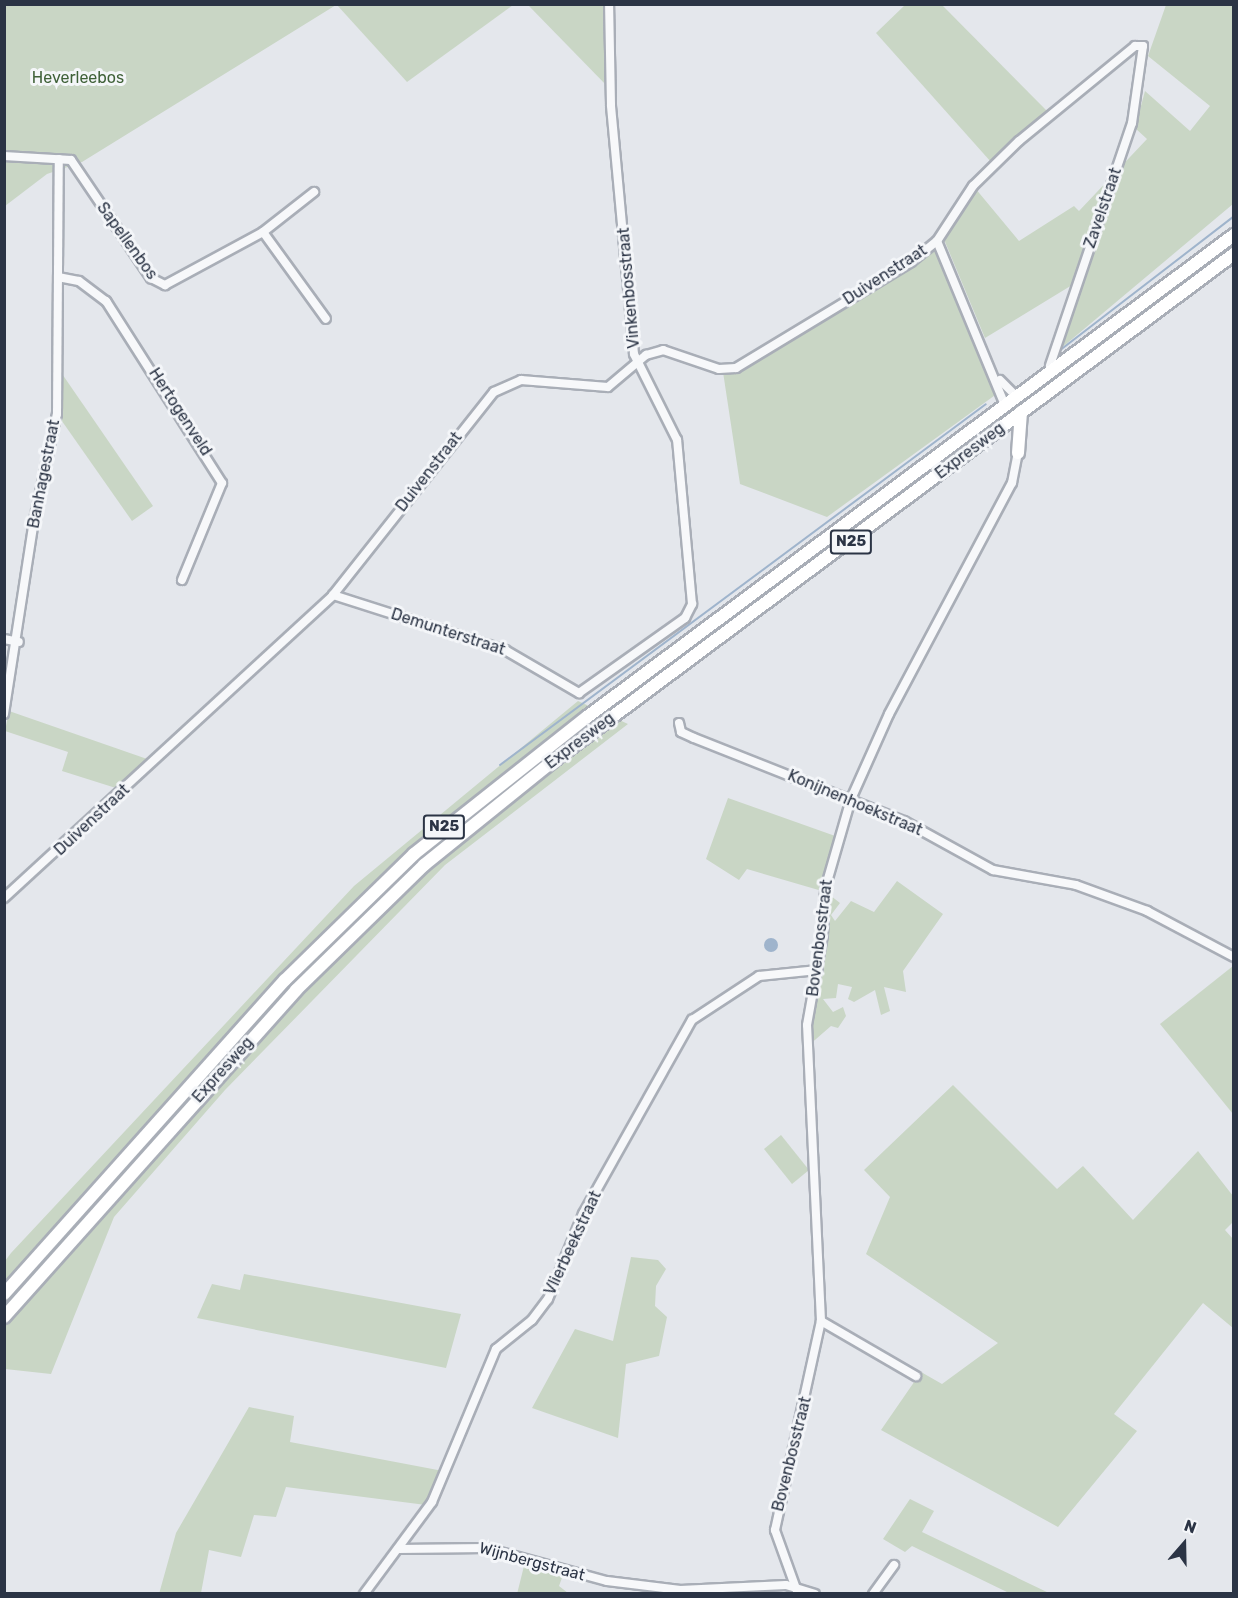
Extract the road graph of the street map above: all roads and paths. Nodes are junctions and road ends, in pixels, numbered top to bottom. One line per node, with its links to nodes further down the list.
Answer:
1 (609, 4): 12 (street, Vinkenbosstraat)
2 (1145, 49): 8 (street, Duivenstraat); 13 (street, Zavelstraat)
3 (4, 156): 4 (street)
4 (59, 159): 6 (street, Sapellenbos); 10 (street, Banhagestraat)
5 (314, 192): 6 (street, Sapellenbos)
6 (263, 232): 11 (street)
7 (1233, 235): 14 (highway, Expresweg / N25)
8 (937, 241): 12 (street, Duivenstraat); 14 (street, Duivenstraat)
9 (1233, 254): 15 (highway, Expresweg / N25)
10 (58, 277): 18 (street, Hertogenveld); 21 (street, Banhagestraat)
11 (326, 319)
12 (636, 363): 19 (street, Duivenstraat); 22 (street, Vinkenbosstraat)
13 (1050, 365)
14 (1011, 400): 29 (highway, Expresweg / N25)
15 (1021, 412): 16 (highway, Expresweg / N25); 17 (highway)
16 (993, 433): 17 (highway); 30 (highway, Expresweg / N25)
17 (1018, 453): 25 (street, Bovenbosstraat)
18 (182, 580)
19 (333, 595): 22 (street, Demunterstraat); 26 (street, Duivenstraat)
20 (4, 639): 21 (street)
21 (19, 642): 23 (street, Banhagestraat)
22 (555, 684)
23 (4, 714)
24 (679, 723): 25 (street, Konijnenhoekstraat)
25 (851, 799): 27 (street, Konijnenhoekstraat); 28 (street, Bovenbosstraat)
26 (4, 898)
27 (1233, 957)
28 (818, 970): 31 (street, Bovenbosstraat); 33 (street, Vlierbeekstraat)
29 (4, 1293)
30 (4, 1317)
31 (821, 1322): 32 (street); 35 (street, Bovenbosstraat)
32 (916, 1376)
33 (398, 1549): 35 (street, Wijnbergstraat); 36 (street)
34 (894, 1565): 39 (street)
35 (794, 1585): 37 (street, Bovenbosstraat); 38 (street)
36 (364, 1593)
37 (798, 1593)
38 (815, 1593)
39 (873, 1593)

